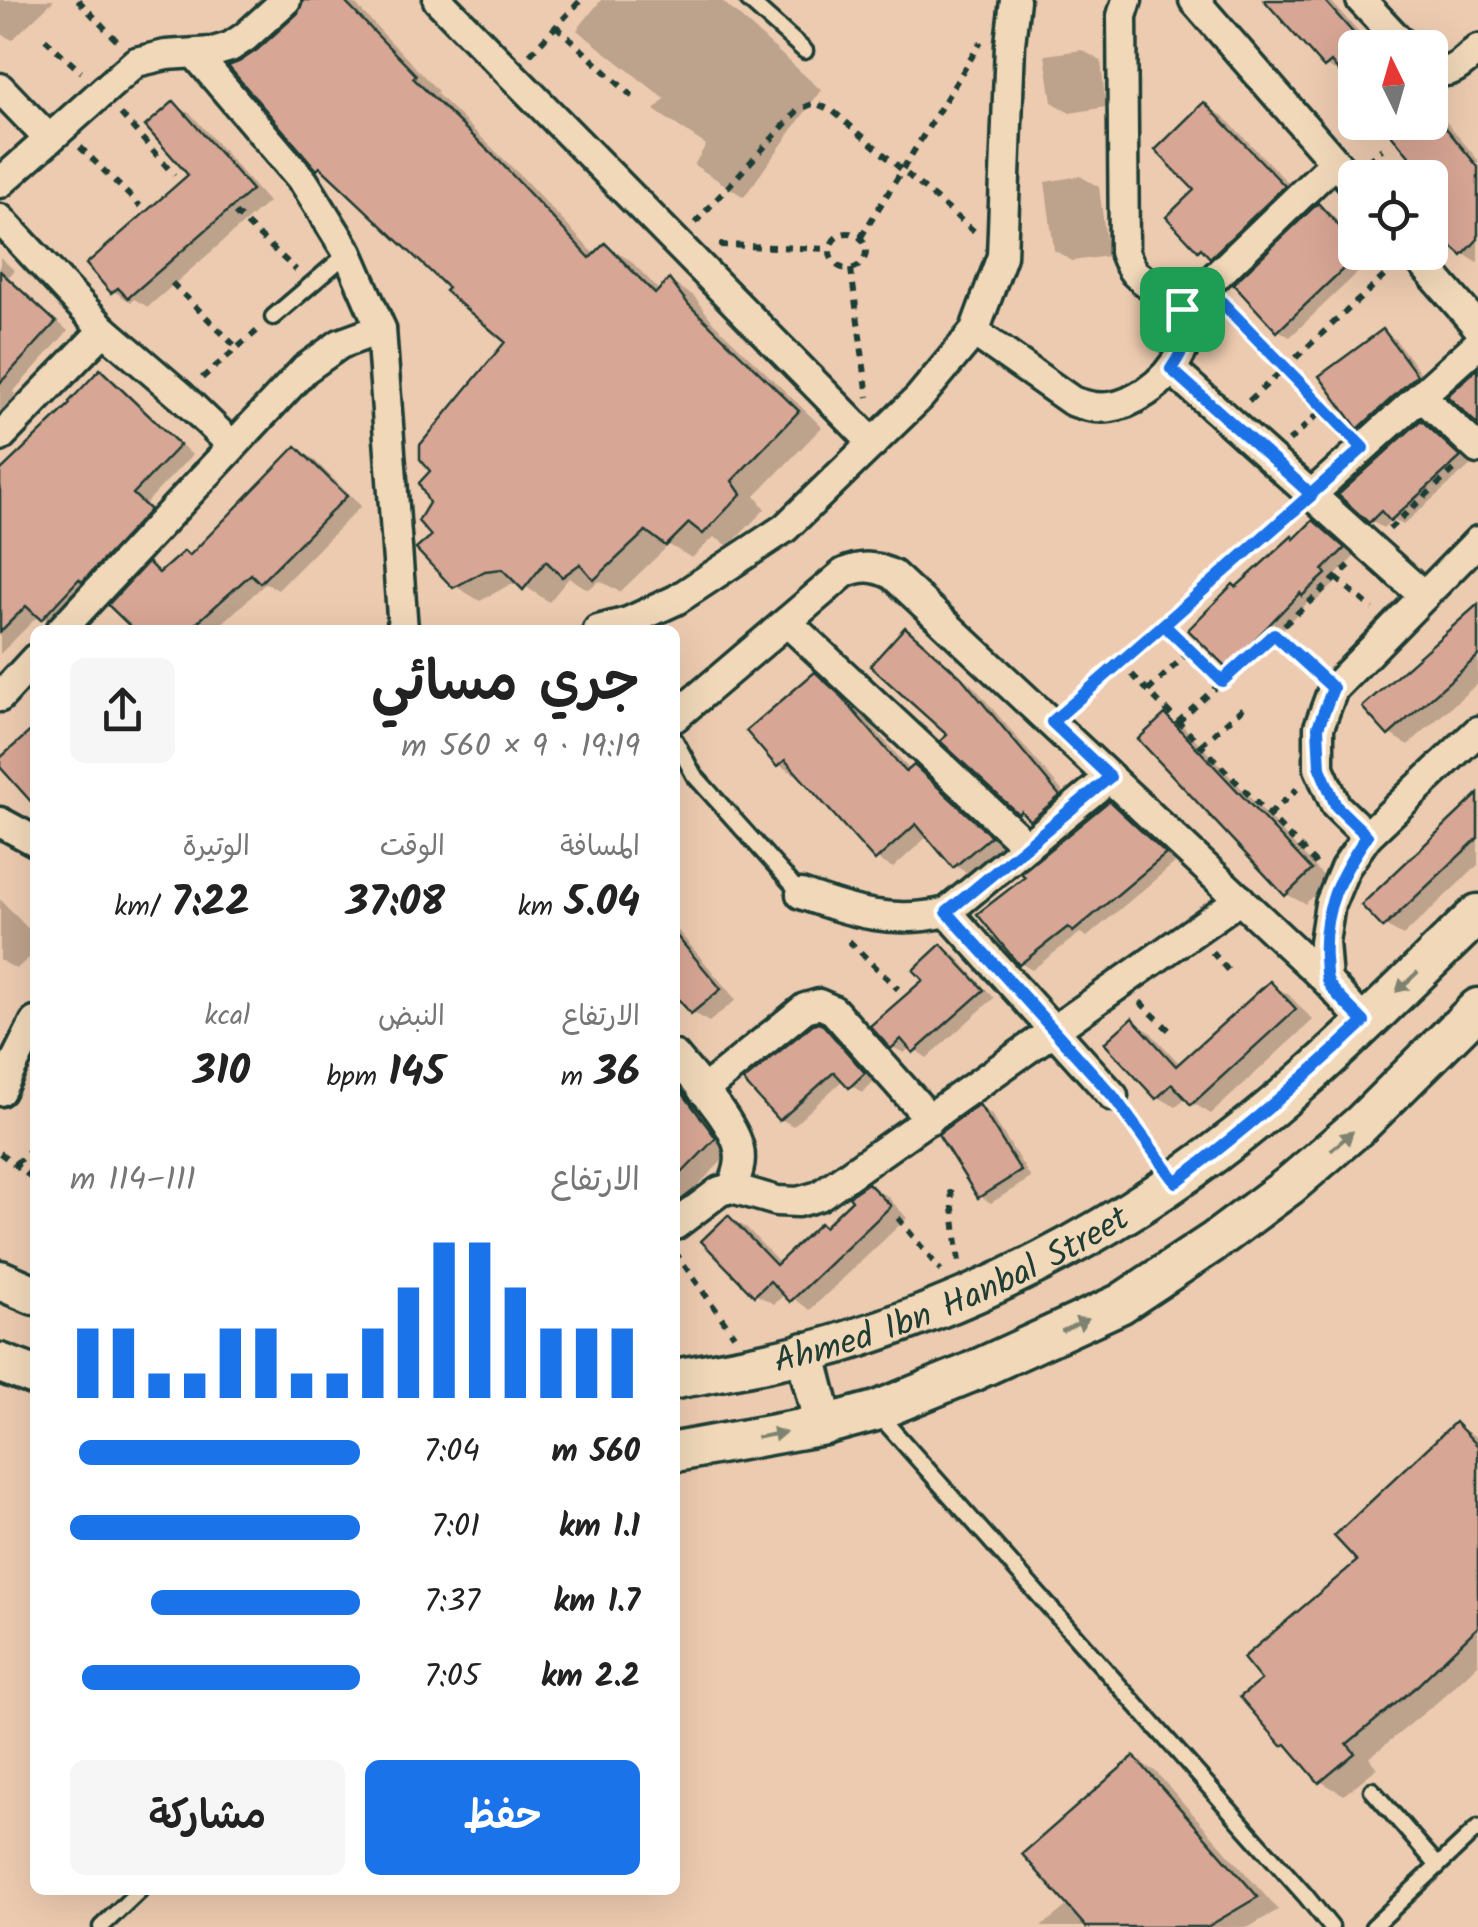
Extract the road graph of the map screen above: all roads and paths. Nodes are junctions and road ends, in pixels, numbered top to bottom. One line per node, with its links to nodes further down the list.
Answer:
1 (78, 0): 17 (path)
2 (286, 0): 16 (street)
3 (438, 0): 19 (street)
4 (581, 0): 10 (path)
5 (748, 0): 15 (lane)
6 (1015, 0): 36 (street)
7 (1127, 0): 43 (street)
8 (1194, 0): 24 (street)
9 (1361, 0): 11 (street)
10 (556, 26): 19 (path); 22 (path)
11 (1389, 30)
12 (986, 34): 26 (path)
13 (46, 39): 21 (path)
14 (1478, 49): 18 (street)
15 (804, 51)
16 (196, 54): 17 (street); 35 (street)
17 (136, 62): 21 (street)
18 (1448, 72)
19 (512, 73): 33 (street)
20 (0, 88): 23 (street)
21 (102, 92): 23 (street); 27 (path)
22 (634, 98)
23 (55, 134): 28 (street); 29 (path)
24 (1334, 162): 25 (street); 42 (street)
25 (1338, 167)
26 (902, 170): 32 (path); 33 (path); 36 (path)
27 (174, 175)
28 (0, 183)
29 (140, 206)
30 (235, 213): 41 (path)
31 (0, 219): 46 (street)
32 (861, 237): 34 (path); 37 (path)
33 (678, 243): 34 (path); 58 (street)
34 (830, 250): 37 (path)
35 (348, 253): 41 (lane); 47 (street)
36 (1002, 256): 48 (street)
37 (852, 270): 58 (path)
38 (1392, 270): 51 (path)
39 (1416, 270): 45 (street)
40 (172, 283): 50 (path)
41 (312, 284): 44 (lane)
42 (1206, 286): 43 (street); 51 (path)
43 (1182, 309): 52 (street)
44 (273, 317): 50 (path)
45 (1478, 327)
46 (104, 330): 53 (street); 57 (street)
47 (382, 330): 59 (street); 70 (street)
48 (974, 332): 52 (street); 58 (street)
49 (1478, 344): 54 (street)
50 (236, 348): 53 (path)
51 (1285, 367): 55 (path); 56 (path)
52 (1171, 369): 56 (street)
53 (181, 396): 59 (street)
54 (1421, 396): 60 (street); 61 (street)
55 (1325, 408): 60 (path); 62 (path)
56 (1228, 420): 62 (street)
57 (0, 437)
58 (874, 442): 71 (street)
59 (232, 445): 69 (street)
60 (1363, 448): 63 (street)
61 (1478, 449): 65 (path)
62 (1270, 458): 63 (street)
63 (1312, 495): 65 (street); 72 (path)
64 (1478, 541): 67 (street)
65 (1369, 547): 66 (path); 67 (street)
66 (1336, 578): 73 (path); 74 (path)
67 (1424, 596): 73 (street)
68 (787, 622): 83 (street); 84 (street); 93 (street)
69 (66, 625)
70 (403, 625)
71 (632, 625)
72 (1164, 625): 75 (path); 76 (path)
73 (1394, 627): 79 (street)
74 (1274, 634): 78 (path); 79 (path)
75 (1190, 651): 78 (path); 80 (path)
76 (1120, 662): 80 (path); 84 (path)
77 (30, 663): 81 (street)
78 (1222, 681): 85 (path)
79 (1333, 688): 91 (street)
80 (1148, 691): 85 (path)
81 (0, 696)
82 (1244, 707): 87 (path)
83 (680, 713)
84 (1052, 722): 89 (street)
85 (1178, 722): 87 (path)
86 (1478, 731): 91 (street)
87 (1201, 745): 94 (path)
88 (680, 749): 95 (lane)
89 (1110, 777): 93 (street); 96 (street)
90 (0, 822): 92 (street)
91 (1367, 836): 94 (street)
92 (30, 838)
93 (1027, 846): 97 (street)
94 (1337, 885): 99 (street)
95 (802, 894): 97 (street)
96 (1240, 900): 99 (street); 100 (street)
97 (947, 912): 103 (street)
98 (1478, 914): 102 (street, Ahmed Ibn Hanbal Street, one-way to 102)
99 (1327, 981): 102 (street)
100 (1122, 984): 103 (street); 104 (path)
101 (1478, 1008): 129 (street, one-way to 101)
102 (1364, 1022): 115 (street, Ahmed Ibn Hanbal Street)
103 (1054, 1030): 109 (street); 110 (street)
104 (1168, 1030)
105 (30, 1032): 107 (street)
106 (680, 1062): 108 (street)
107 (0, 1091)
108 (703, 1091): 110 (street); 116 (street)
109 (1113, 1096): 115 (path)
110 (930, 1119): 116 (street)
111 (30, 1150): 113 (path)
112 (0, 1153): 113 (path)
113 (15, 1164): 114 (path)
114 (30, 1176)
115 (1176, 1182): 123 (street, Ahmed Ibn Hanbal Street)
116 (732, 1188): 119 (street)
117 (951, 1190): 123 (path)
118 (898, 1218): 123 (path)
119 (680, 1221)
120 (680, 1259): 126 (path)
121 (0, 1280): 122 (street)
122 (30, 1293)
123 (963, 1299): 124 (street, Ahmed Ibn Hanbal Street)
124 (805, 1352): 126 (street, Ahmed Ibn Hanbal Street); 130 (street)
125 (0, 1362): 127 (street)
126 (754, 1365): 128 (street, Ahmed Ibn Hanbal Street)
127 (30, 1374)
128 (680, 1378)
129 (876, 1412): 130 (street); 137 (lane)
130 (824, 1426): 131 (street, one-way to 130)
131 (680, 1451)
132 (1372, 1790): 134 (lane)
133 (1478, 1828): 134 (lane)
134 (1438, 1866): 138 (lane)
135 (135, 1895): 136 (lane)
136 (101, 1927)
137 (1330, 1927)
138 (1373, 1927)

